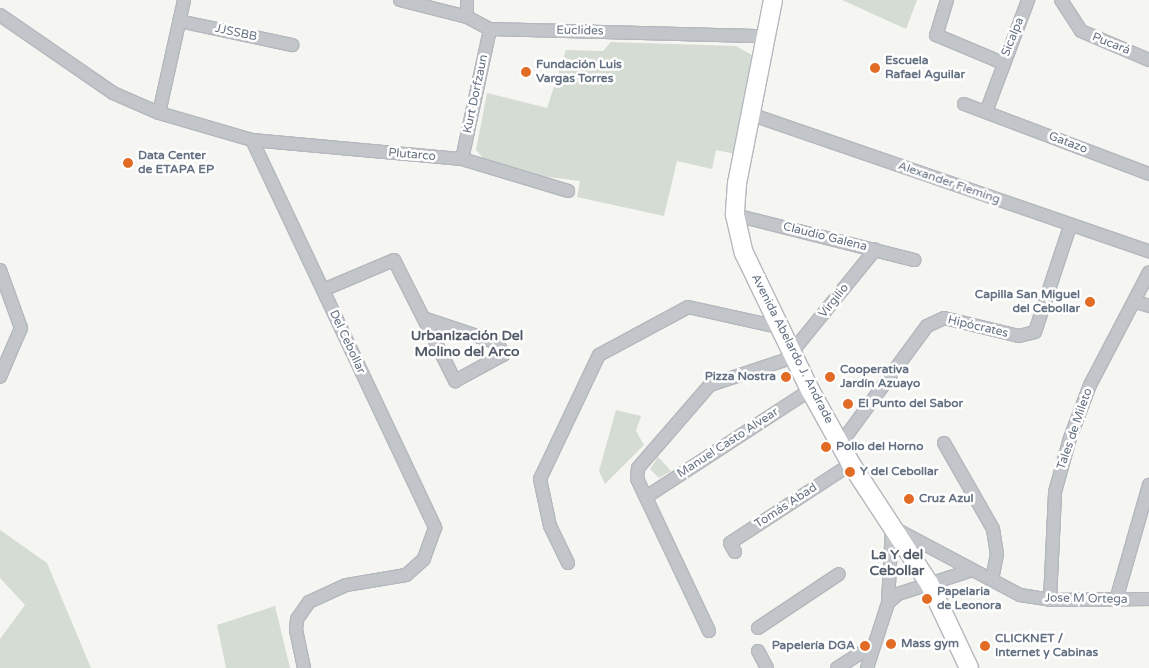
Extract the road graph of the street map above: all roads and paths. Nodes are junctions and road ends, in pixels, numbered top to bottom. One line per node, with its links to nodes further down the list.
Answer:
1 (184, 0): 10 (street)
2 (400, 0): 9 (street, Euclides)
3 (468, 0): 9 (street)
4 (774, 0): 12 (street, Avenida Abelardo J. Andrade)
5 (947, 0): 15 (street, Sicalpa)
6 (1028, 0): 15 (street, Sicalpa)
7 (1061, 0): 14 (street, Pucará)
8 (0, 15): 18 (street)
9 (467, 18): 11 (street, Euclides)
10 (179, 20): 13 (street, JJSSBB); 18 (street)
11 (490, 29): 12 (street, Euclides); 21 (street, Kurt Dorfzaun)
12 (764, 36): 19 (street, Avenida Abelardo J. Andrade)
13 (292, 45)
14 (1149, 60)
15 (1003, 62): 17 (street)
16 (964, 104): 17 (street, Gatazo)
17 (986, 112): 22 (street, Gatazo)
18 (159, 113): 20 (street)
19 (750, 114): 24 (street, Avenida Abelardo J. Andrade); 25 (street, Alexander Fleming)
20 (252, 140): 21 (street, Plutarco); 31 (street, Del Cebollar)
21 (462, 159): 23 (street, Plutarco)
22 (1149, 174)
23 (568, 191)
24 (735, 215): 26 (street, Claudio Galena); 35 (street, Avenida Abelardo J. Andrade)
25 (1070, 226): 27 (street, Alexander Fleming); 39 (street, Hipócrates)
26 (875, 250): 28 (street, Claudio Galena); 36 (street, Virgilio)
27 (1149, 251)
28 (914, 260)
29 (0, 270): 37 (street)
30 (1149, 272): 32 (street, Tales de Mileto)
31 (323, 290): 34 (street); 59 (street, Del Cebollar)
32 (1136, 302): 33 (street); 52 (street, Tales de Mileto)
33 (1149, 306)
34 (426, 319): 34 (street)
35 (778, 327): 36 (street, Avenida Abelardo J. Andrade); 46 (street)
36 (793, 355): 38 (street, Avenida Abelardo J. Andrade); 43 (street)
37 (0, 377)
38 (810, 390): 39 (street, Avenida Abelardo J. Andrade); 43 (street, Manuel Casto Alvear)
39 (841, 442): 41 (street, Avenida Abelardo J. Andrade)
40 (944, 443): 49 (street)
41 (851, 464): 44 (street, Avenida Abelardo J. Andrade); 45 (street, Tomás Abad)
42 (1149, 485): 53 (street)
43 (646, 497): 56 (street)
44 (892, 527): 47 (street, Jose M Ortega); 50 (street, Avenida Abelardo J. Andrade); 54 (street)
45 (735, 552)
46 (568, 563)
47 (969, 571): 49 (street, Jose M Ortega); 50 (street)
48 (839, 574): 55 (street)
49 (992, 579): 52 (street, Jose M Ortega)
50 (928, 583): 54 (street); 63 (street, Avenida Abelardo J. Andrade)
51 (1149, 599): 53 (street, Jose M Ortega)
52 (1050, 600): 53 (street, Jose M Ortega)
53 (1116, 600)
54 (888, 603): 57 (street)
55 (758, 628)
56 (709, 631)
57 (872, 646): 61 (street); 62 (street)
58 (758, 651): 60 (street)
59 (304, 668)
60 (767, 668)
61 (837, 668)
62 (867, 668)
63 (969, 668)

